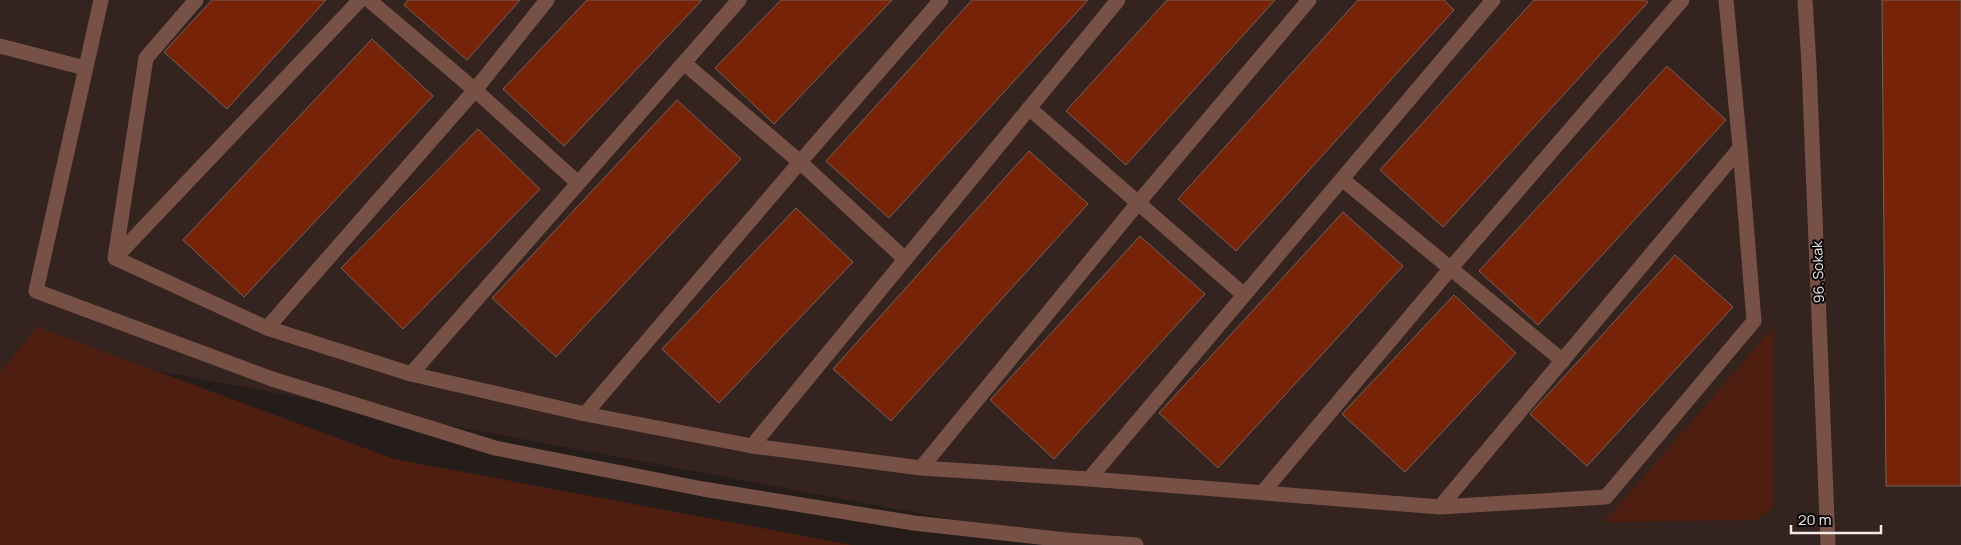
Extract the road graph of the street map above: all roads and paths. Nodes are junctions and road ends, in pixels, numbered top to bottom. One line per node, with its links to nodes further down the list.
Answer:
1 (102, 0): 16 (street)
2 (196, 0): 24 (street)
3 (360, 0): 24 (street)
4 (368, 0): 17 (street)
5 (547, 0): 17 (street)
6 (739, 0): 15 (street)
7 (941, 0): 20 (street)
8 (1118, 0): 18 (street)
9 (1309, 0): 23 (street)
10 (1493, 0): 21 (street)
11 (1682, 0): 26 (street)
12 (1726, 0): 19 (street)
13 (1805, 0): 38 (street, 96. Sokak)
14 (0, 46): 16 (street)
15 (684, 63): 20 (street); 22 (street)
16 (85, 68): 37 (street)
17 (475, 90): 22 (street); 28 (street)
18 (1029, 108): 23 (street); 25 (street)
19 (1740, 148): 29 (street); 36 (street)
20 (800, 162): 25 (street); 31 (street)
21 (1342, 179): 26 (street); 27 (street)
22 (578, 183): 30 (street)
23 (1138, 204): 27 (street); 33 (street)
24 (115, 258): 28 (street)
25 (906, 259): 32 (street)
26 (1451, 268): 29 (street); 35 (street)
27 (1244, 295): 34 (street)
28 (267, 328): 30 (street)
29 (1563, 361): 36 (street)
30 (410, 374): 31 (street)
31 (585, 414): 32 (street)
32 (752, 446): 33 (street)
33 (921, 468): 34 (street)
34 (1089, 479): 35 (street)
35 (1262, 493): 36 (street)
36 (1440, 507)
37 (1136, 545)
38 (1828, 545)

